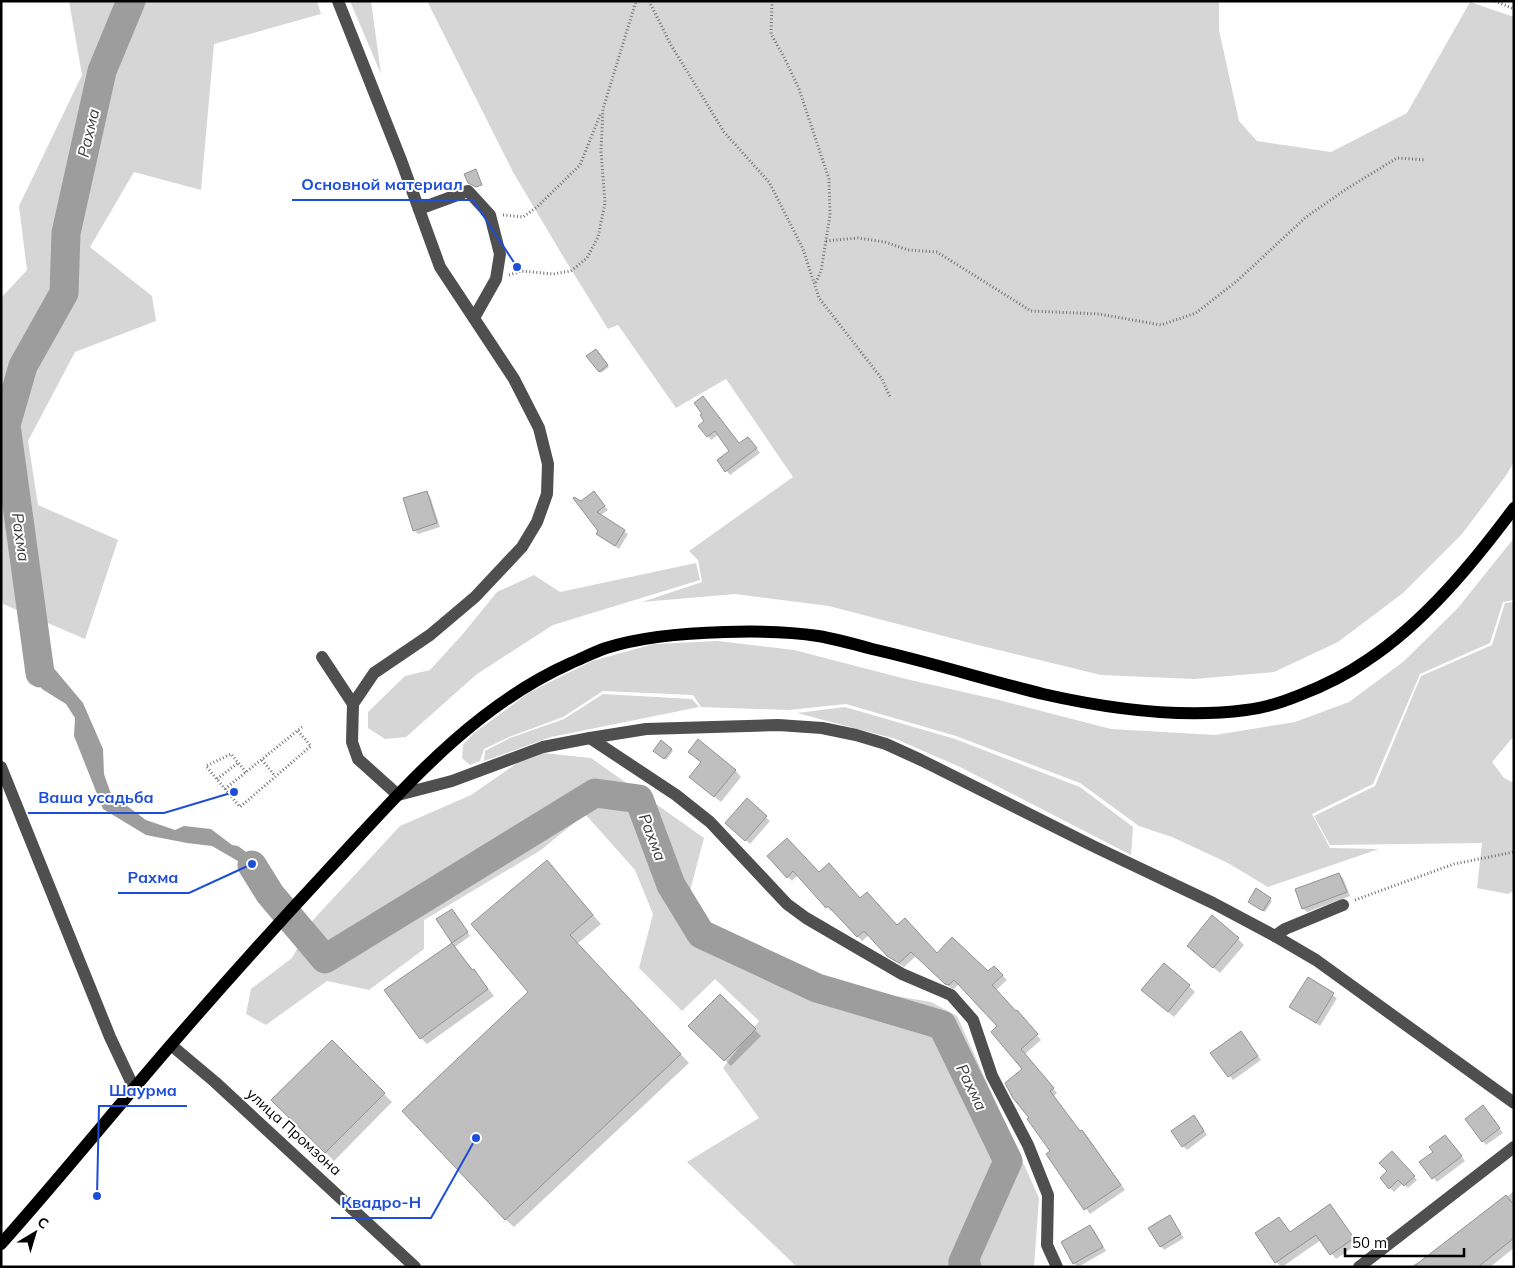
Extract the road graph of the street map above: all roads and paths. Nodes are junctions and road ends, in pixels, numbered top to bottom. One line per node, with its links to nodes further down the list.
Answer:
1 (338, 1): 9 (street)
2 (636, 1): 7 (path)
3 (649, 1): 13 (path)
4 (772, 1): 11 (path)
5 (1495, 1): 6 (path)
6 (1514, 9)
7 (603, 109): 10 (path); 12 (path)
8 (1426, 160): 11 (path)
9 (419, 209): 10 (street); 14 (street)
10 (490, 214): 12 (street)
11 (826, 241): 13 (path)
12 (496, 279): 14 (street)
13 (814, 285): 15 (path)
14 (474, 318): 18 (street)
15 (890, 397)
16 (1514, 508): 29 (main road)
17 (322, 657): 18 (street)
18 (353, 704): 29 (street)
19 (302, 727): 20 (path)
20 (298, 732): 22 (path); 26 (path)
21 (590, 738): 29 (street); 32 (street); 39 (street)
22 (262, 760): 25 (path); 26 (path)
23 (238, 763): 25 (path); 27 (path); 27 (path)
24 (1, 768): 34 (street)
25 (246, 772): 28 (path)
26 (275, 776): 28 (path)
27 (217, 779): 28 (path)
28 (225, 789)
29 (398, 795): 33 (main road)
30 (1514, 852): 31 (path)
31 (1343, 905): 32 (street)
32 (1275, 936): 35 (street)
33 (171, 1045): 34 (main road); 38 (street, улица Промзона)
34 (134, 1088): 37 (main road)
35 (1514, 1103)
36 (1514, 1146): 40 (street)
37 (1, 1244)
38 (415, 1267)
39 (1057, 1267)
40 (1359, 1267)

